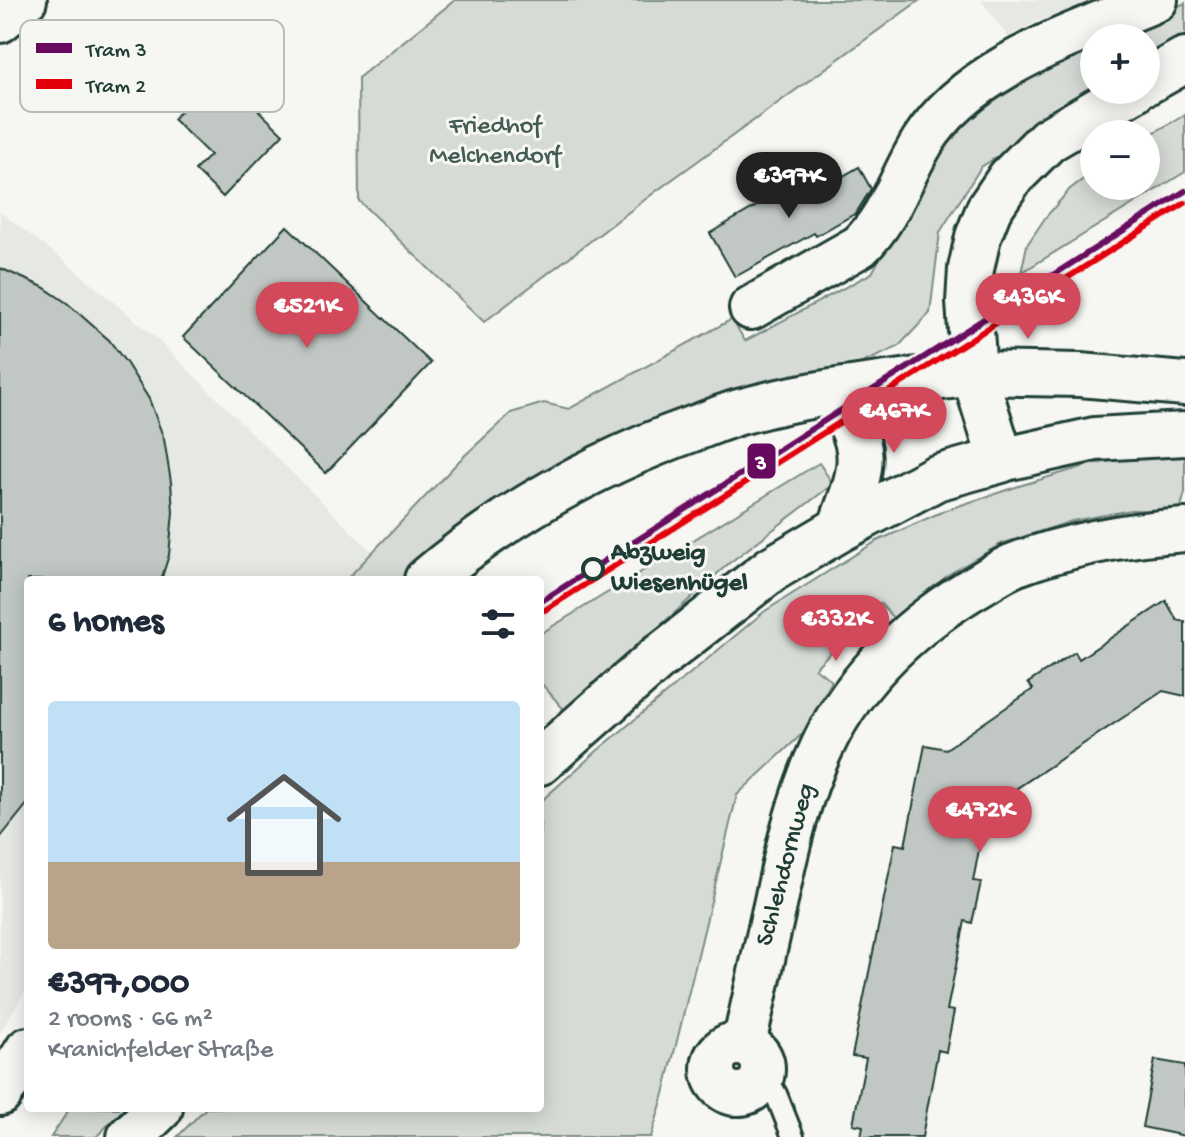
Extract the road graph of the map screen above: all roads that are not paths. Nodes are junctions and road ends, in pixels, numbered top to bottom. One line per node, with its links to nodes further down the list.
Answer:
1 (25, 0): 3 (street)
2 (1156, 0): 7 (street)
3 (0, 21)
4 (1185, 60): 5 (main road)
5 (1160, 74)
6 (1109, 104): 8 (main road)
7 (751, 308)
8 (974, 373): 9 (street); 10 (main road); 12 (main road)
9 (1185, 384)
10 (832, 392): 13 (main road); 15 (main road)
11 (1185, 434): 12 (street)
12 (1001, 460): 13 (main road)
13 (840, 529): 16 (main road)
14 (1185, 530): 18 (street, Schlehdornweg)
15 (432, 576)
16 (544, 758)
17 (24, 1056): 19 (main road)
18 (753, 1058): 22 (lane, Schlehdornweg)
19 (0, 1093)
20 (156, 1112): 21 (main road)
21 (130, 1137)
22 (793, 1137)

